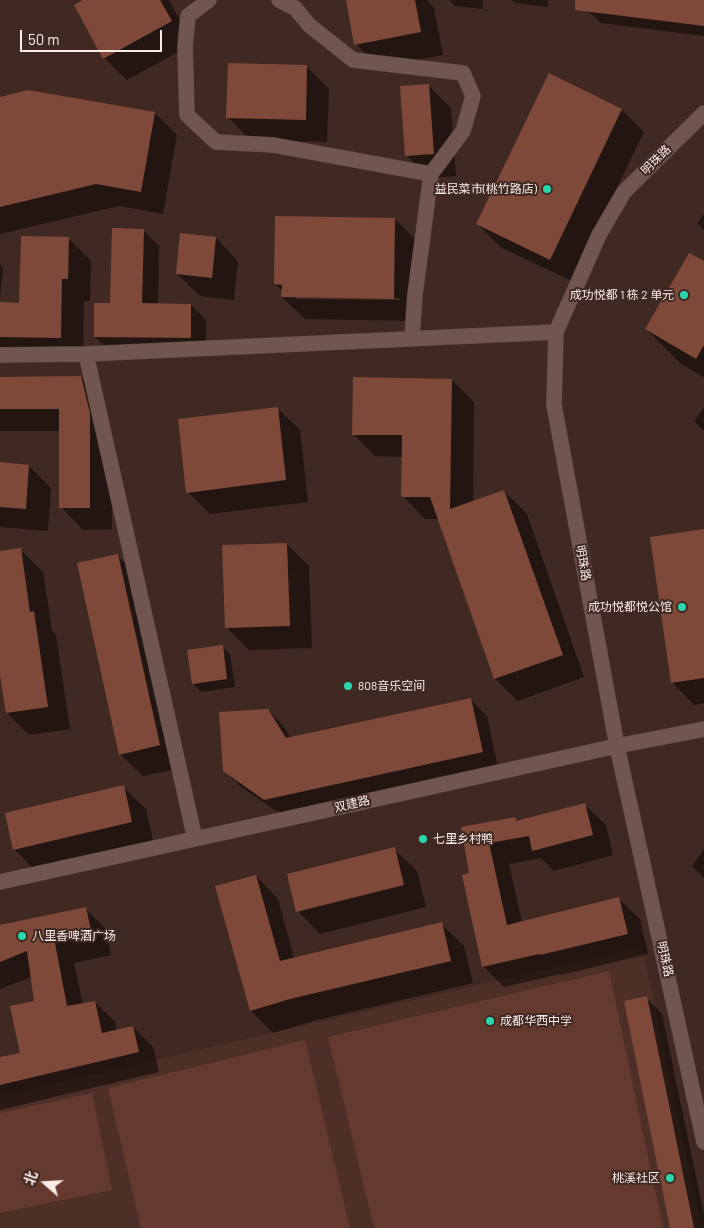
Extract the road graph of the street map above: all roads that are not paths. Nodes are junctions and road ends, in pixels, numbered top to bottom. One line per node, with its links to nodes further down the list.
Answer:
1 (208, 0): 4 (street)
2 (279, 0): 4 (street)
3 (704, 113): 5 (street, 明珠路)
4 (431, 174): 6 (street)
5 (556, 332): 6 (street); 10 (street, 明珠路)
6 (412, 338): 7 (street)
7 (86, 354): 8 (street); 11 (street)
8 (0, 355)
9 (704, 729): 10 (street, 双建路)
10 (617, 746): 11 (street, 双建路); 13 (street, 明珠路)
11 (195, 839): 12 (street, 双建路)
12 (0, 882)
13 (704, 1142)

